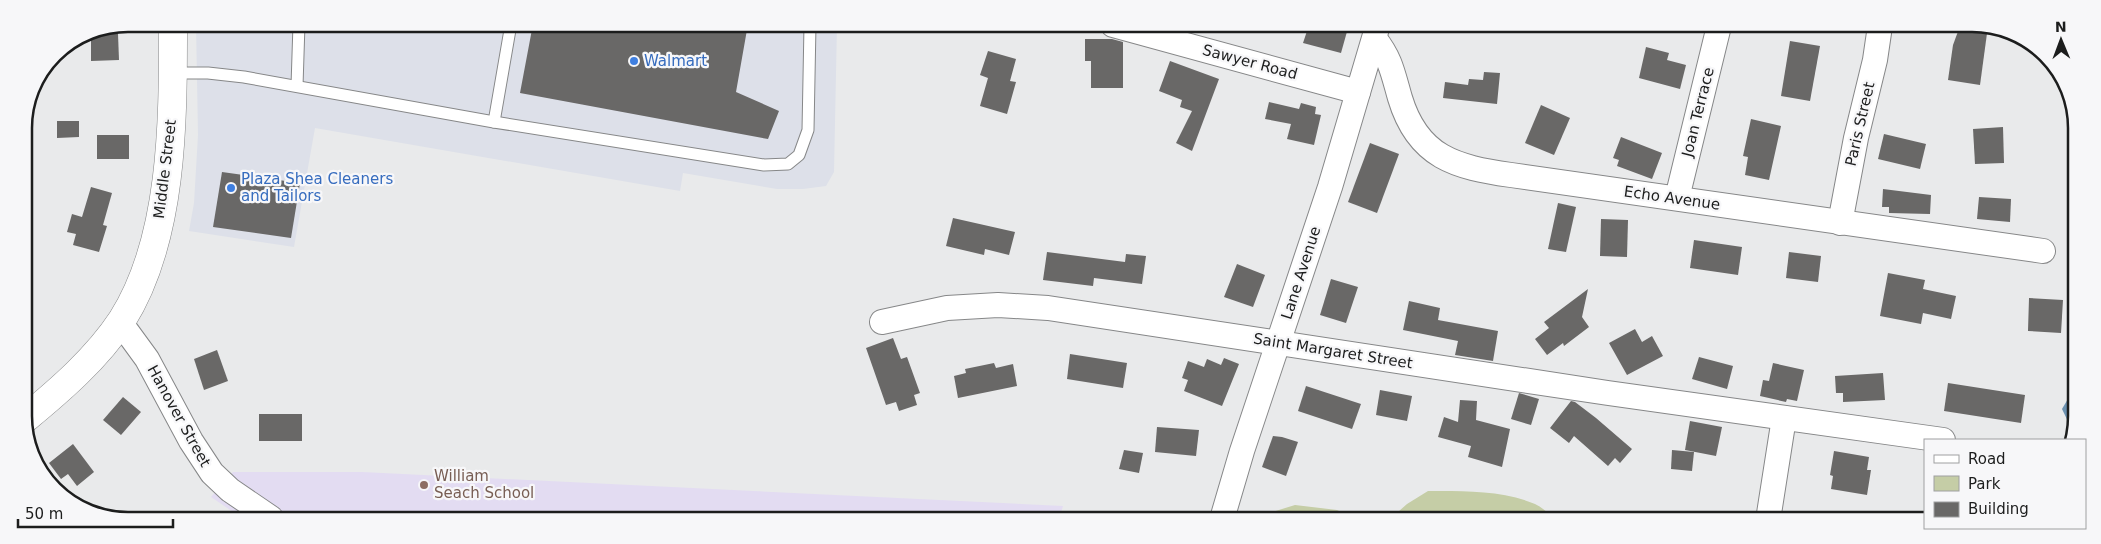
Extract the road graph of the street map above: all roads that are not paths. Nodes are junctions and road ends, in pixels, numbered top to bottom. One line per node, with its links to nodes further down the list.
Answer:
1 (1140, 32): 11 (street, Sawyer Road)
2 (1376, 32): 11 (street, Lane Avenue); 13 (street, Echo Avenue)
3 (1718, 32): 13 (street, Joan Terrace)
4 (1879, 32): 14 (street, Paris Street)
5 (173, 33): 9 (main road, Middle Street)
6 (299, 33): 10 (lane)
7 (509, 33): 12 (lane)
8 (810, 33): 12 (lane)
9 (173, 73): 10 (lane); 16 (main road, Middle Street)
10 (297, 86): 12 (lane)
11 (1358, 92): 18 (street, Lane Avenue)
12 (494, 122)
13 (1677, 198): 14 (street, Echo Avenue)
14 (1840, 223): 15 (street, Echo Avenue)
15 (2043, 251)
16 (120, 322): 19 (main road, Middle Street); 24 (street, Hanover Street)
17 (882, 322): 18 (street, Saint Margaret Street)
18 (1279, 343): 20 (street, Saint Margaret Street); 22 (street, Lane Avenue)
19 (32, 413)
20 (1784, 418): 21 (street, Saint Margaret Street); 23 (street)
21 (1936, 439)
22 (1224, 511)
23 (1769, 511)
24 (262, 512)

